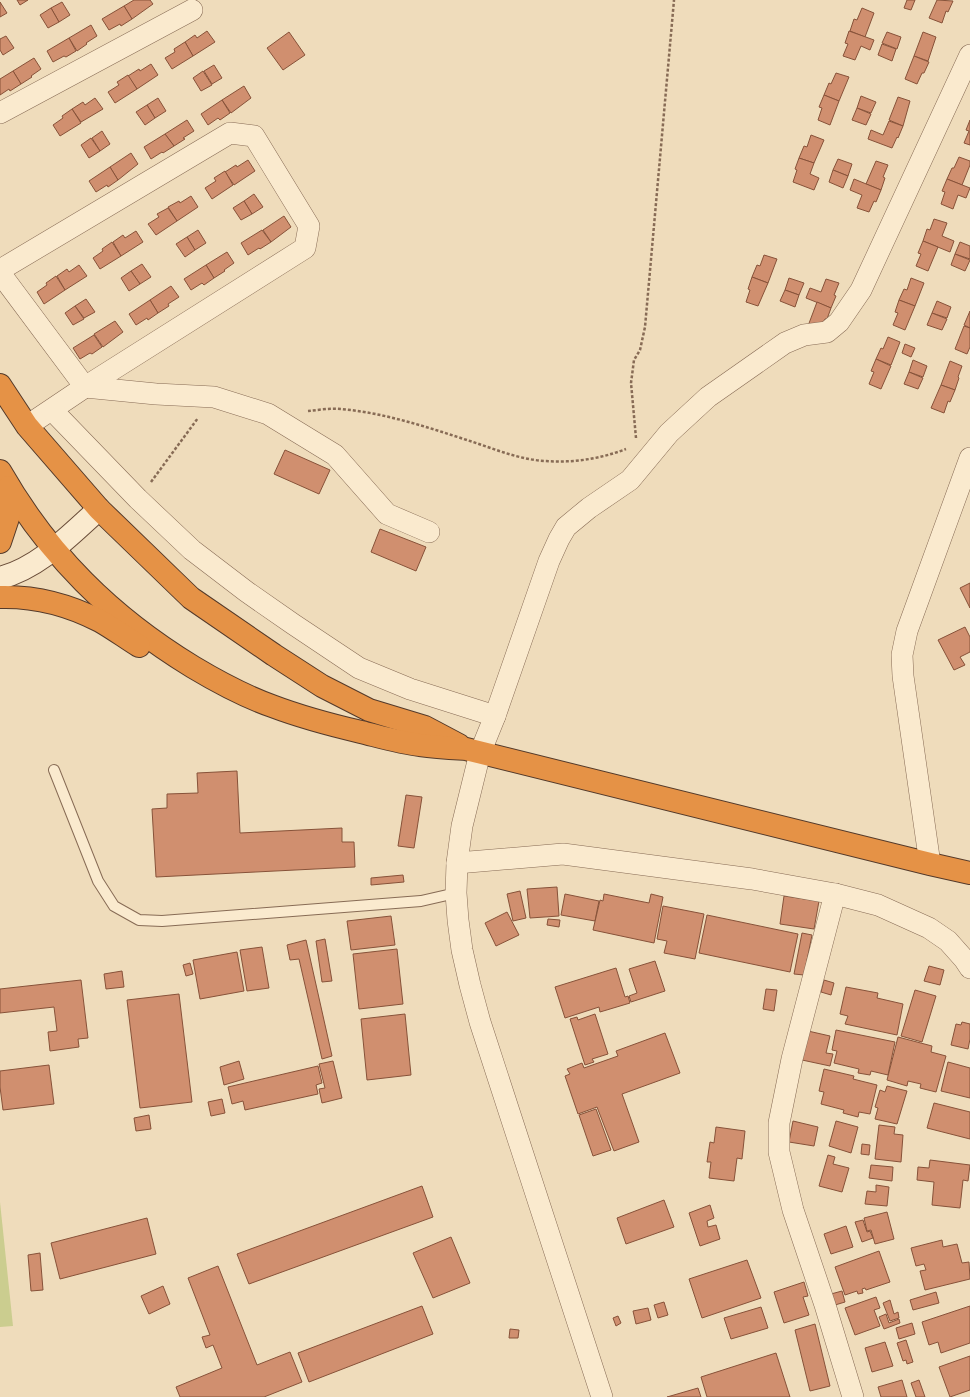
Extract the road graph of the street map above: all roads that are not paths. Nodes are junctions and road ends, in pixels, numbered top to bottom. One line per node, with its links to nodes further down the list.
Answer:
1 (192, 10): 3 (street)
2 (970, 56): 18 (street)
3 (0, 113)
4 (0, 271): 6 (street); 6 (street)
5 (0, 385): 8 (highway)
6 (85, 387): 7 (street); 12 (street)
7 (52, 410): 8 (street); 18 (street)
8 (27, 426): 11 (highway)
9 (970, 458): 22 (street)
10 (4, 479): 13 (highway); 14 (highway)
11 (99, 509): 14 (street); 19 (highway)
12 (429, 532)
13 (0, 542)
14 (53, 550): 15 (street); 17 (highway)
15 (0, 578)
16 (0, 597): 17 (highway)
17 (235, 690): 19 (highway)
18 (495, 716): 19 (street)
19 (473, 751): 21 (street); 22 (highway)
20 (54, 770): 24 (lane)
21 (457, 863): 24 (street); 25 (street)
22 (930, 864): 23 (highway)
23 (970, 873)
24 (456, 893): 27 (street)
25 (835, 894): 26 (street); 28 (street)
26 (970, 968)
27 (602, 1397)
28 (853, 1397)

